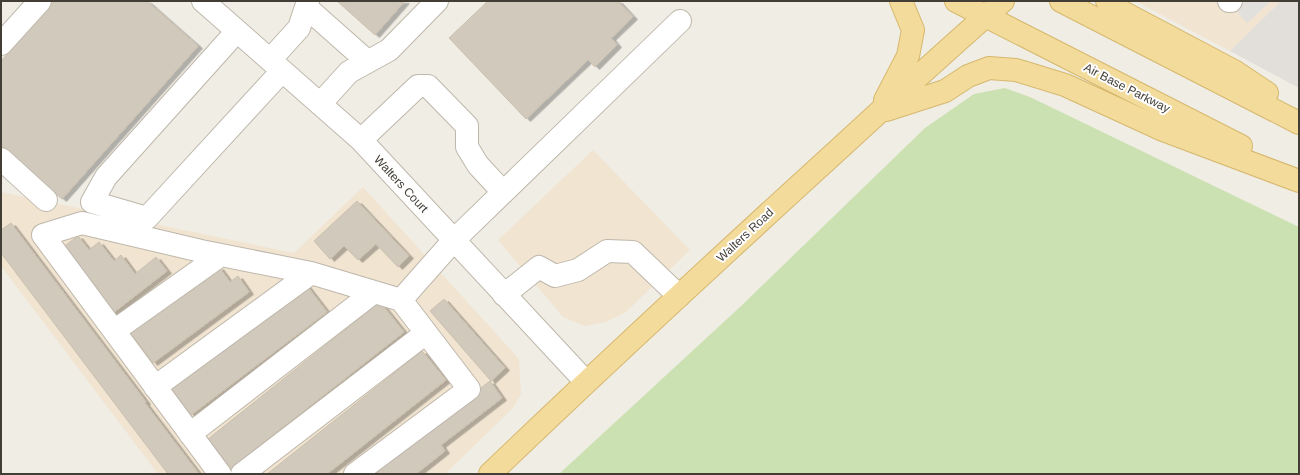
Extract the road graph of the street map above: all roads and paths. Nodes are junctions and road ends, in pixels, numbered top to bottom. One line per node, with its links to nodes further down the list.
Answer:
1 (40, 1): 13 (street)
2 (203, 1): 12 (street, Walters Court)
3 (437, 1): 14 (street)
4 (901, 1): 17 (main road)
5 (956, 1): 10 (main road, Air Base Parkway)
6 (1003, 1): 10 (main road, Walters Road)
7 (1061, 1): 19 (main road)
8 (1107, 1): 18 (main road)
9 (307, 4): 14 (street); 15 (street)
10 (986, 16): 17 (main road, Walters Road); 22 (main road, Air Base Parkway)
11 (680, 21): 24 (street)
12 (237, 31): 15 (street, Walters Court); 15 (street)
13 (1, 44)
14 (367, 61): 16 (street)
15 (276, 66): 16 (street, Walters Court)
16 (320, 104): 20 (street, Walters Court)
17 (879, 112): 23 (main road); 31 (main road, Walters Road)
18 (1299, 116)
19 (1299, 123)
20 (361, 140): 24 (street); 26 (street, Walters Court)
21 (1, 159): 25 (street)
22 (1299, 176)
23 (1299, 181)
24 (503, 192): 26 (street)
25 (46, 200)
26 (454, 240): 30 (street, Walters Court); 32 (street)
27 (220, 255): 28 (street); 33 (street); 33 (street)
28 (311, 273): 29 (street); 36 (street)
29 (374, 292): 32 (street); 37 (street)
30 (504, 295): 31 (street); 35 (street, Walters Court)
31 (679, 296): 35 (main road, Walters Road)
32 (401, 300): 34 (street)
33 (114, 331): 36 (street)
34 (426, 332): 39 (street); 40 (street)
35 (586, 382): 41 (main road, Walters Road)
36 (155, 387): 37 (street)
37 (190, 434): 38 (street)
38 (220, 474)
39 (242, 474)
40 (355, 474)
41 (490, 474)

